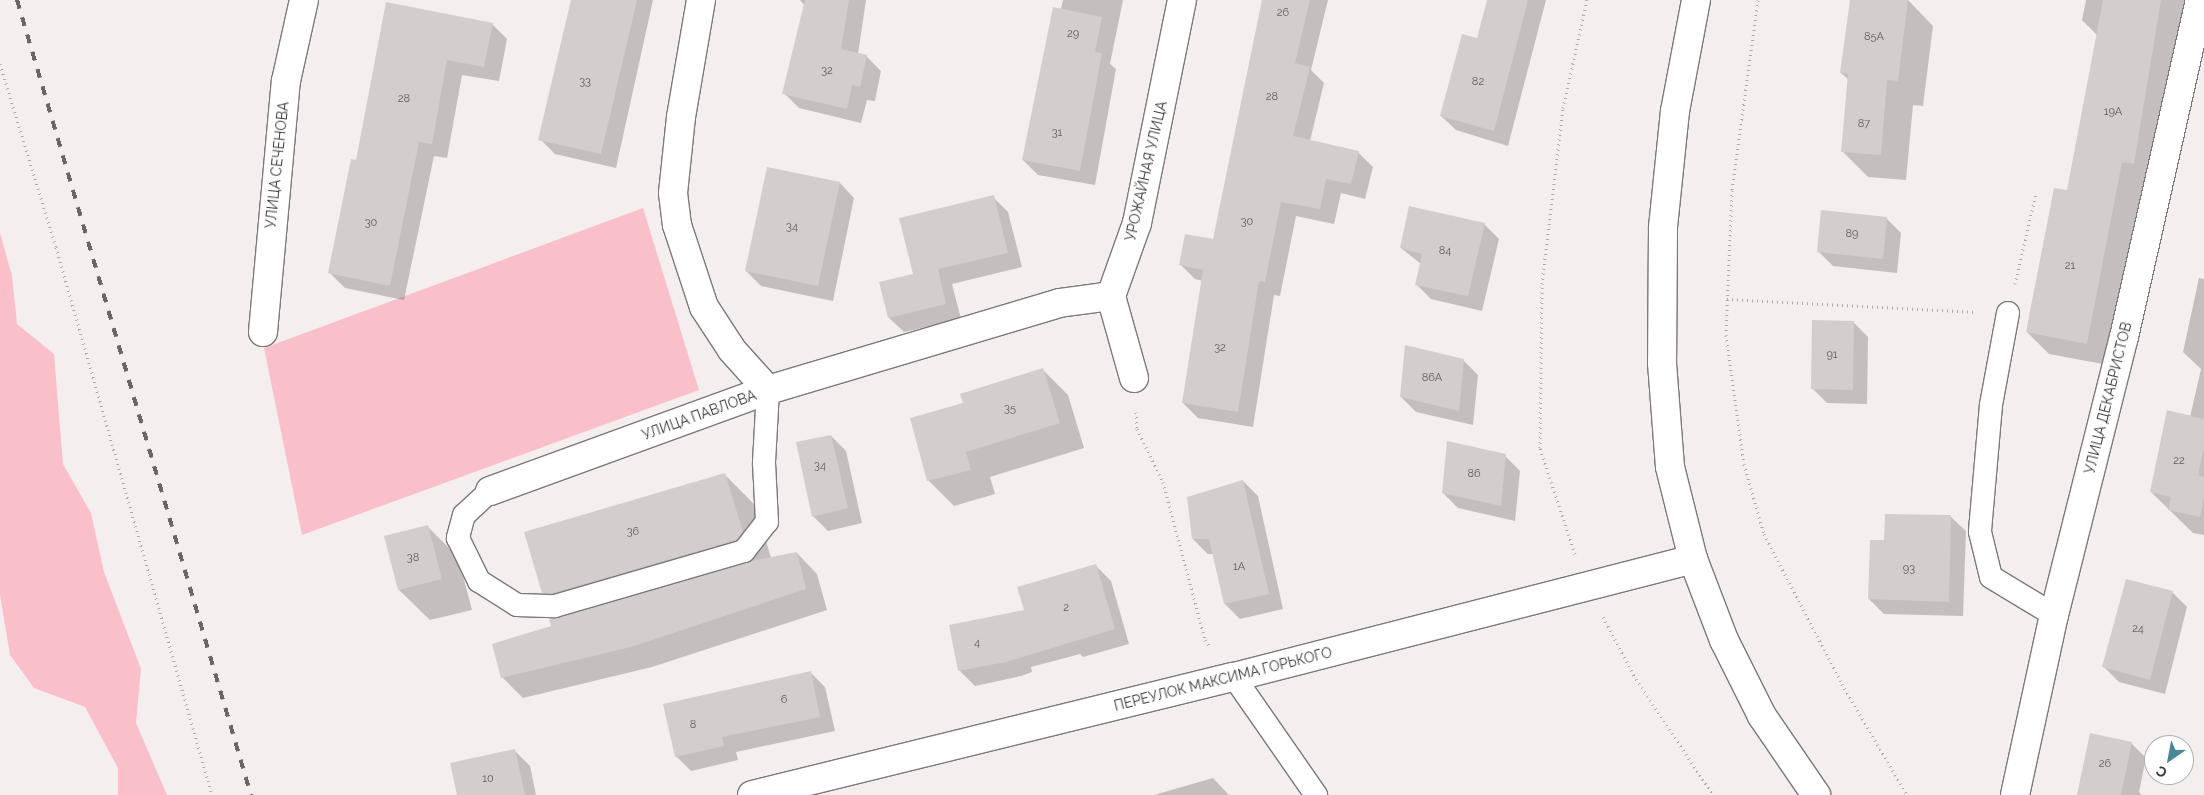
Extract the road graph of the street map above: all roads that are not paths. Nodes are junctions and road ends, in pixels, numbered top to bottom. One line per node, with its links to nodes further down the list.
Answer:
1 (304, 0): 8 (street, УЛИЦА СЕЧЕНОВА)
2 (702, 0): 10 (street, УЛИЦА ПАВЛОВА)
3 (1182, 0): 6 (street, УРОЖАЙНАЯ УЛИЦА)
4 (1696, 0): 12 (street)
5 (2200, 0): 13 (street, УЛИЦА ДЕКАБРИСТОВ)
6 (1111, 296): 9 (street); 10 (street)
7 (2008, 313): 13 (lane)
8 (264, 332)
9 (1134, 378)
10 (768, 390): 11 (street, УЛИЦА ПАВЛОВА); 11 (lane)
11 (490, 491)
12 (1693, 559): 14 (street, ПЕРЕУЛОК МАКСИМА ГОРЬКОГО); 17 (street)
13 (2054, 615): 18 (street, УЛИЦА ДЕКАБРИСТОВ)
14 (1234, 677): 15 (street, ПЕРЕУЛОК МАКСИМА ГОРЬКОГО); 16 (lane)
15 (752, 795)
16 (1316, 795)
17 (1816, 795)
18 (2014, 795)

